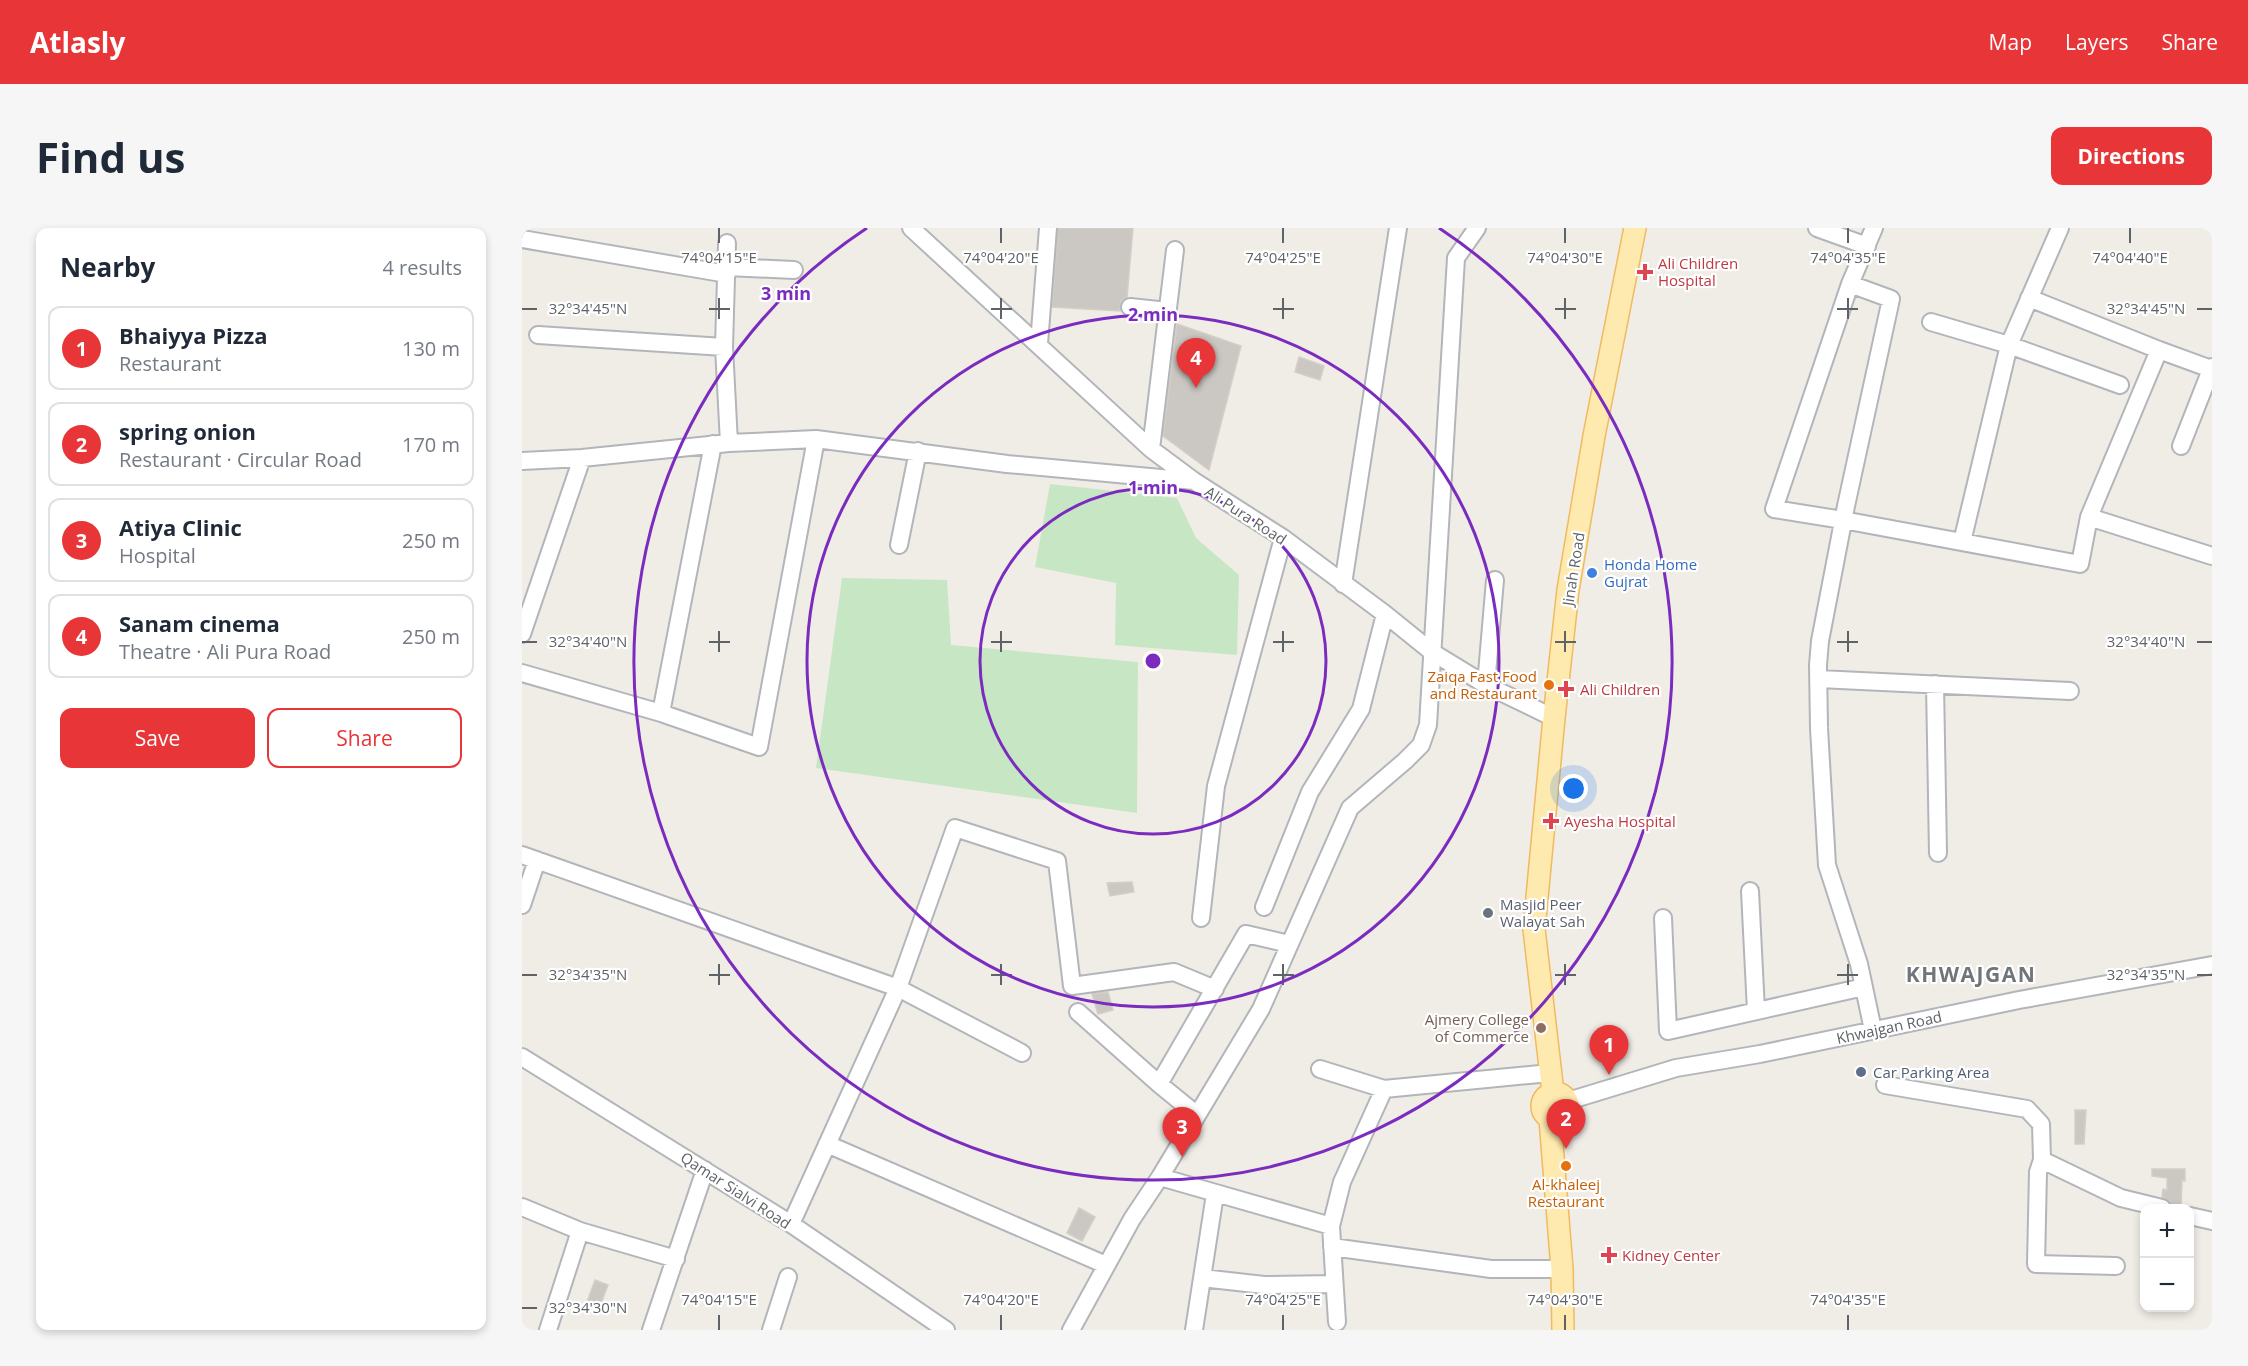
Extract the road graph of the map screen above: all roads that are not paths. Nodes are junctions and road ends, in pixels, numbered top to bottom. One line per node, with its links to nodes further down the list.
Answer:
1 (911, 228): 21 (street, Ali Pura Road)
2 (1048, 228): 21 (street)
3 (1398, 228): 42 (street)
4 (1477, 228): 45 (street)
5 (1817, 228): 11 (street)
6 (1874, 228): 11 (street)
7 (2060, 228): 16 (street)
8 (1633, 232): 52 (main road, Jinah Road)
9 (522, 239): 14 (street)
10 (727, 243): 14 (street)
11 (1867, 246): 15 (street)
12 (1175, 250): 18 (street)
13 (794, 270): 14 (street)
14 (727, 271): 23 (street)
15 (1850, 284): 36 (street); 36 (street)
16 (2029, 298): 22 (street); 24 (street)
17 (1130, 307): 18 (street)
18 (1168, 311): 30 (street)
19 (1931, 322): 22 (street)
20 (538, 335): 23 (street)
21 (1039, 344): 30 (street, Ali Pura Road)
22 (2009, 345): 26 (street); 38 (street)
23 (724, 347): 28 (street)
24 (2159, 350): 25 (street); 35 (street)
25 (2212, 368): 29 (street)
26 (2120, 386)
27 (816, 439): 28 (street); 31 (street); 51 (street)
28 (721, 443): 32 (street); 51 (street)
29 (2181, 446)
30 (1151, 449): 34 (street, Ali Pura Road)
31 (918, 451): 34 (street); 39 (street)
32 (582, 458): 33 (street); 44 (street)
33 (522, 461)
34 (1194, 481): 37 (street, Ali Pura Road)
35 (2089, 517): 38 (street); 40 (street)
36 (1844, 520): 38 (street); 47 (street)
37 (1283, 538): 42 (street, Ali Pura Road); 58 (street)
38 (1962, 542)
39 (899, 545)
40 (2212, 556)
41 (1495, 580): 49 (street)
42 (1343, 584): 43 (street, Ali Pura Road)
43 (1385, 614): 45 (street, Ali Pura Road); 57 (street)
44 (522, 634)
45 (1432, 652): 49 (street, Ali Pura Road); 60 (street)
46 (522, 674): 51 (street)
47 (1819, 679): 48 (street); 62 (street)
48 (1935, 684): 50 (street); 53 (street)
49 (1486, 685): 52 (street, Ali Pura Road)
50 (2070, 691)
51 (661, 713)
52 (1554, 718): 74 (main road, Jinah Road)
53 (1938, 853)
54 (529, 858): 56 (street); 63 (street)
55 (1750, 891): 65 (street)
56 (522, 905)
57 (1264, 907)
58 (1201, 918)
59 (1663, 918): 65 (street)
60 (1289, 944): 64 (street); 75 (street)
61 (2212, 965): 67 (street, Khwajgan Road)
62 (1864, 987): 65 (street); 67 (street)
63 (898, 988): 64 (street); 68 (street); 76 (street)
64 (1215, 989): 71 (street)
65 (1756, 1011)
66 (1078, 1012): 71 (street)
67 (1873, 1030): 74 (street, Khwajgan Road)
68 (1022, 1053)
69 (522, 1056): 78 (street, Qamar Sialvi Road)
70 (1320, 1069): 73 (street)
71 (1159, 1084): 75 (street)
72 (1885, 1085): 77 (street)
73 (1384, 1089): 74 (street, Khwajgan Road); 86 (street)
74 (1557, 1089): 92 (main road)
75 (1197, 1115): 79 (street)
76 (827, 1144): 85 (street); 90 (street)
77 (2042, 1160): 81 (street); 91 (street)
78 (705, 1170): 85 (street, Qamar Sialvi Road); 89 (street)
79 (1160, 1177): 80 (street); 90 (street)
80 (1215, 1194): 86 (street); 94 (street)
81 (2143, 1204)
82 (522, 1207): 87 (street)
83 (2194, 1217): 84 (street)
84 (2212, 1221)
85 (790, 1224): 100 (street, Qamar Sialvi Road)
86 (1331, 1226): 88 (street)
87 (580, 1231): 89 (street); 97 (street)
88 (1332, 1247): 92 (street); 95 (street)
89 (676, 1259): 98 (street)
90 (1106, 1265): 101 (street)
91 (2116, 1266)
92 (1562, 1269): 103 (main road)
93 (788, 1277): 99 (street)
94 (1202, 1278): 95 (street); 102 (street)
95 (1335, 1284): 96 (street)
96 (1337, 1322)
97 (548, 1330)
98 (651, 1330)
99 (771, 1330)
100 (946, 1330)
101 (1071, 1330)
102 (1194, 1330)
103 (1563, 1330)

